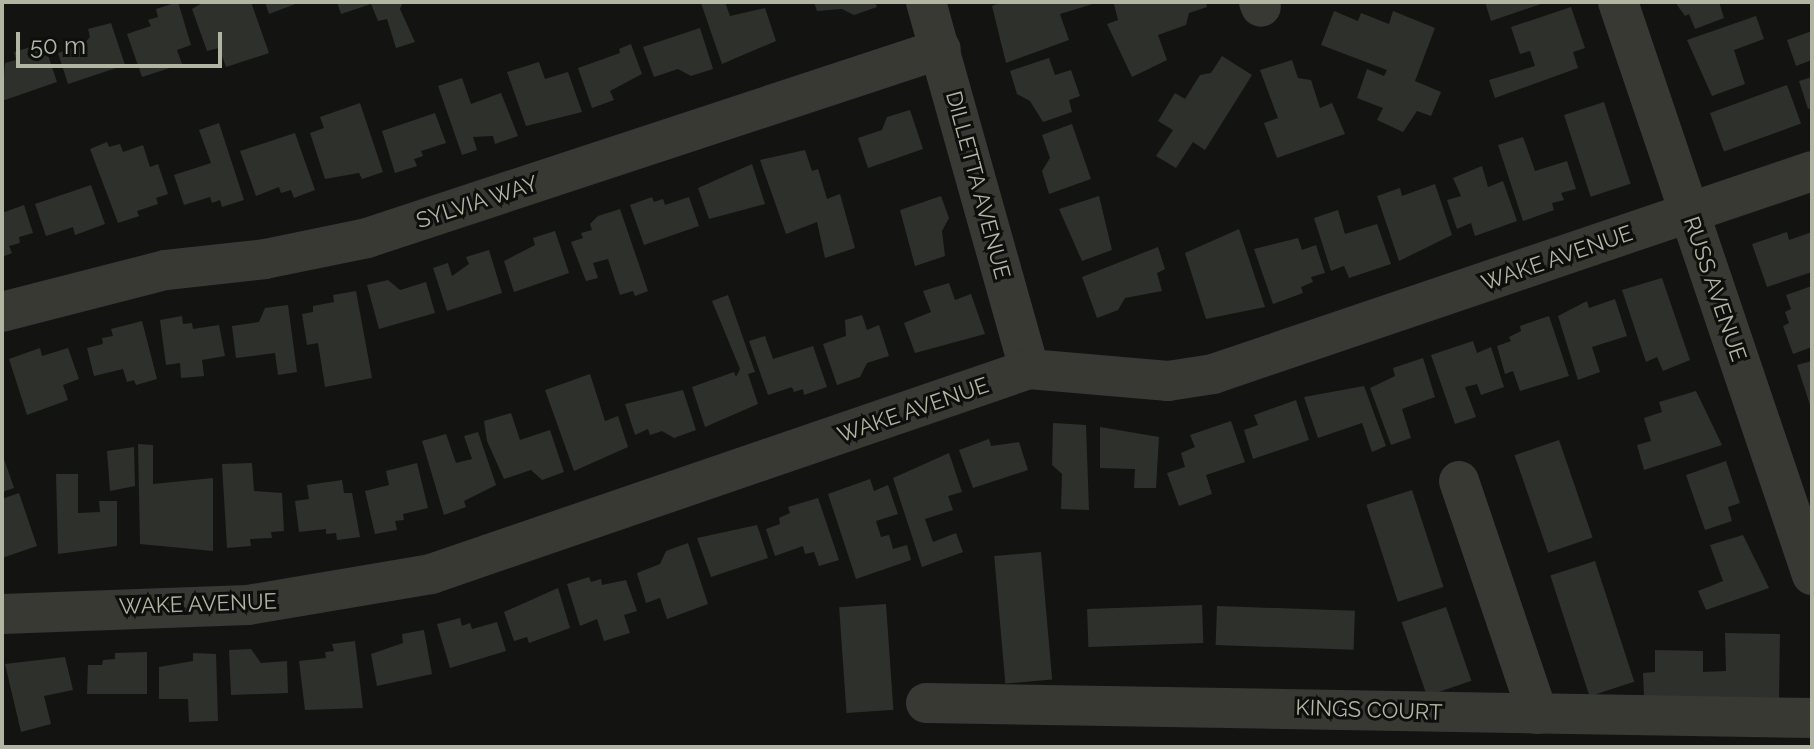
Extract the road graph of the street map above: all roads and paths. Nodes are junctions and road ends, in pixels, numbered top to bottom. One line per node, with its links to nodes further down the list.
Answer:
1 (926, 2): 3 (street, DILLETTA AVENUE)
2 (1618, 2): 5 (street, RUSS AVENUE)
3 (941, 49): 6 (street, SYLVIA WAY); 7 (street, DILLETTA AVENUE)
4 (1812, 171): 5 (street, WAKE AVENUE)
5 (1690, 213): 7 (street, WAKE AVENUE); 9 (street, RUSS AVENUE)
6 (2, 312)
7 (1029, 369): 10 (street, WAKE AVENUE)
8 (1459, 481): 12 (street)
9 (1812, 575)
10 (2, 614)
11 (926, 703): 12 (street, KINGS COURT)
12 (1538, 714): 13 (street, KINGS COURT)
13 (1812, 718)

